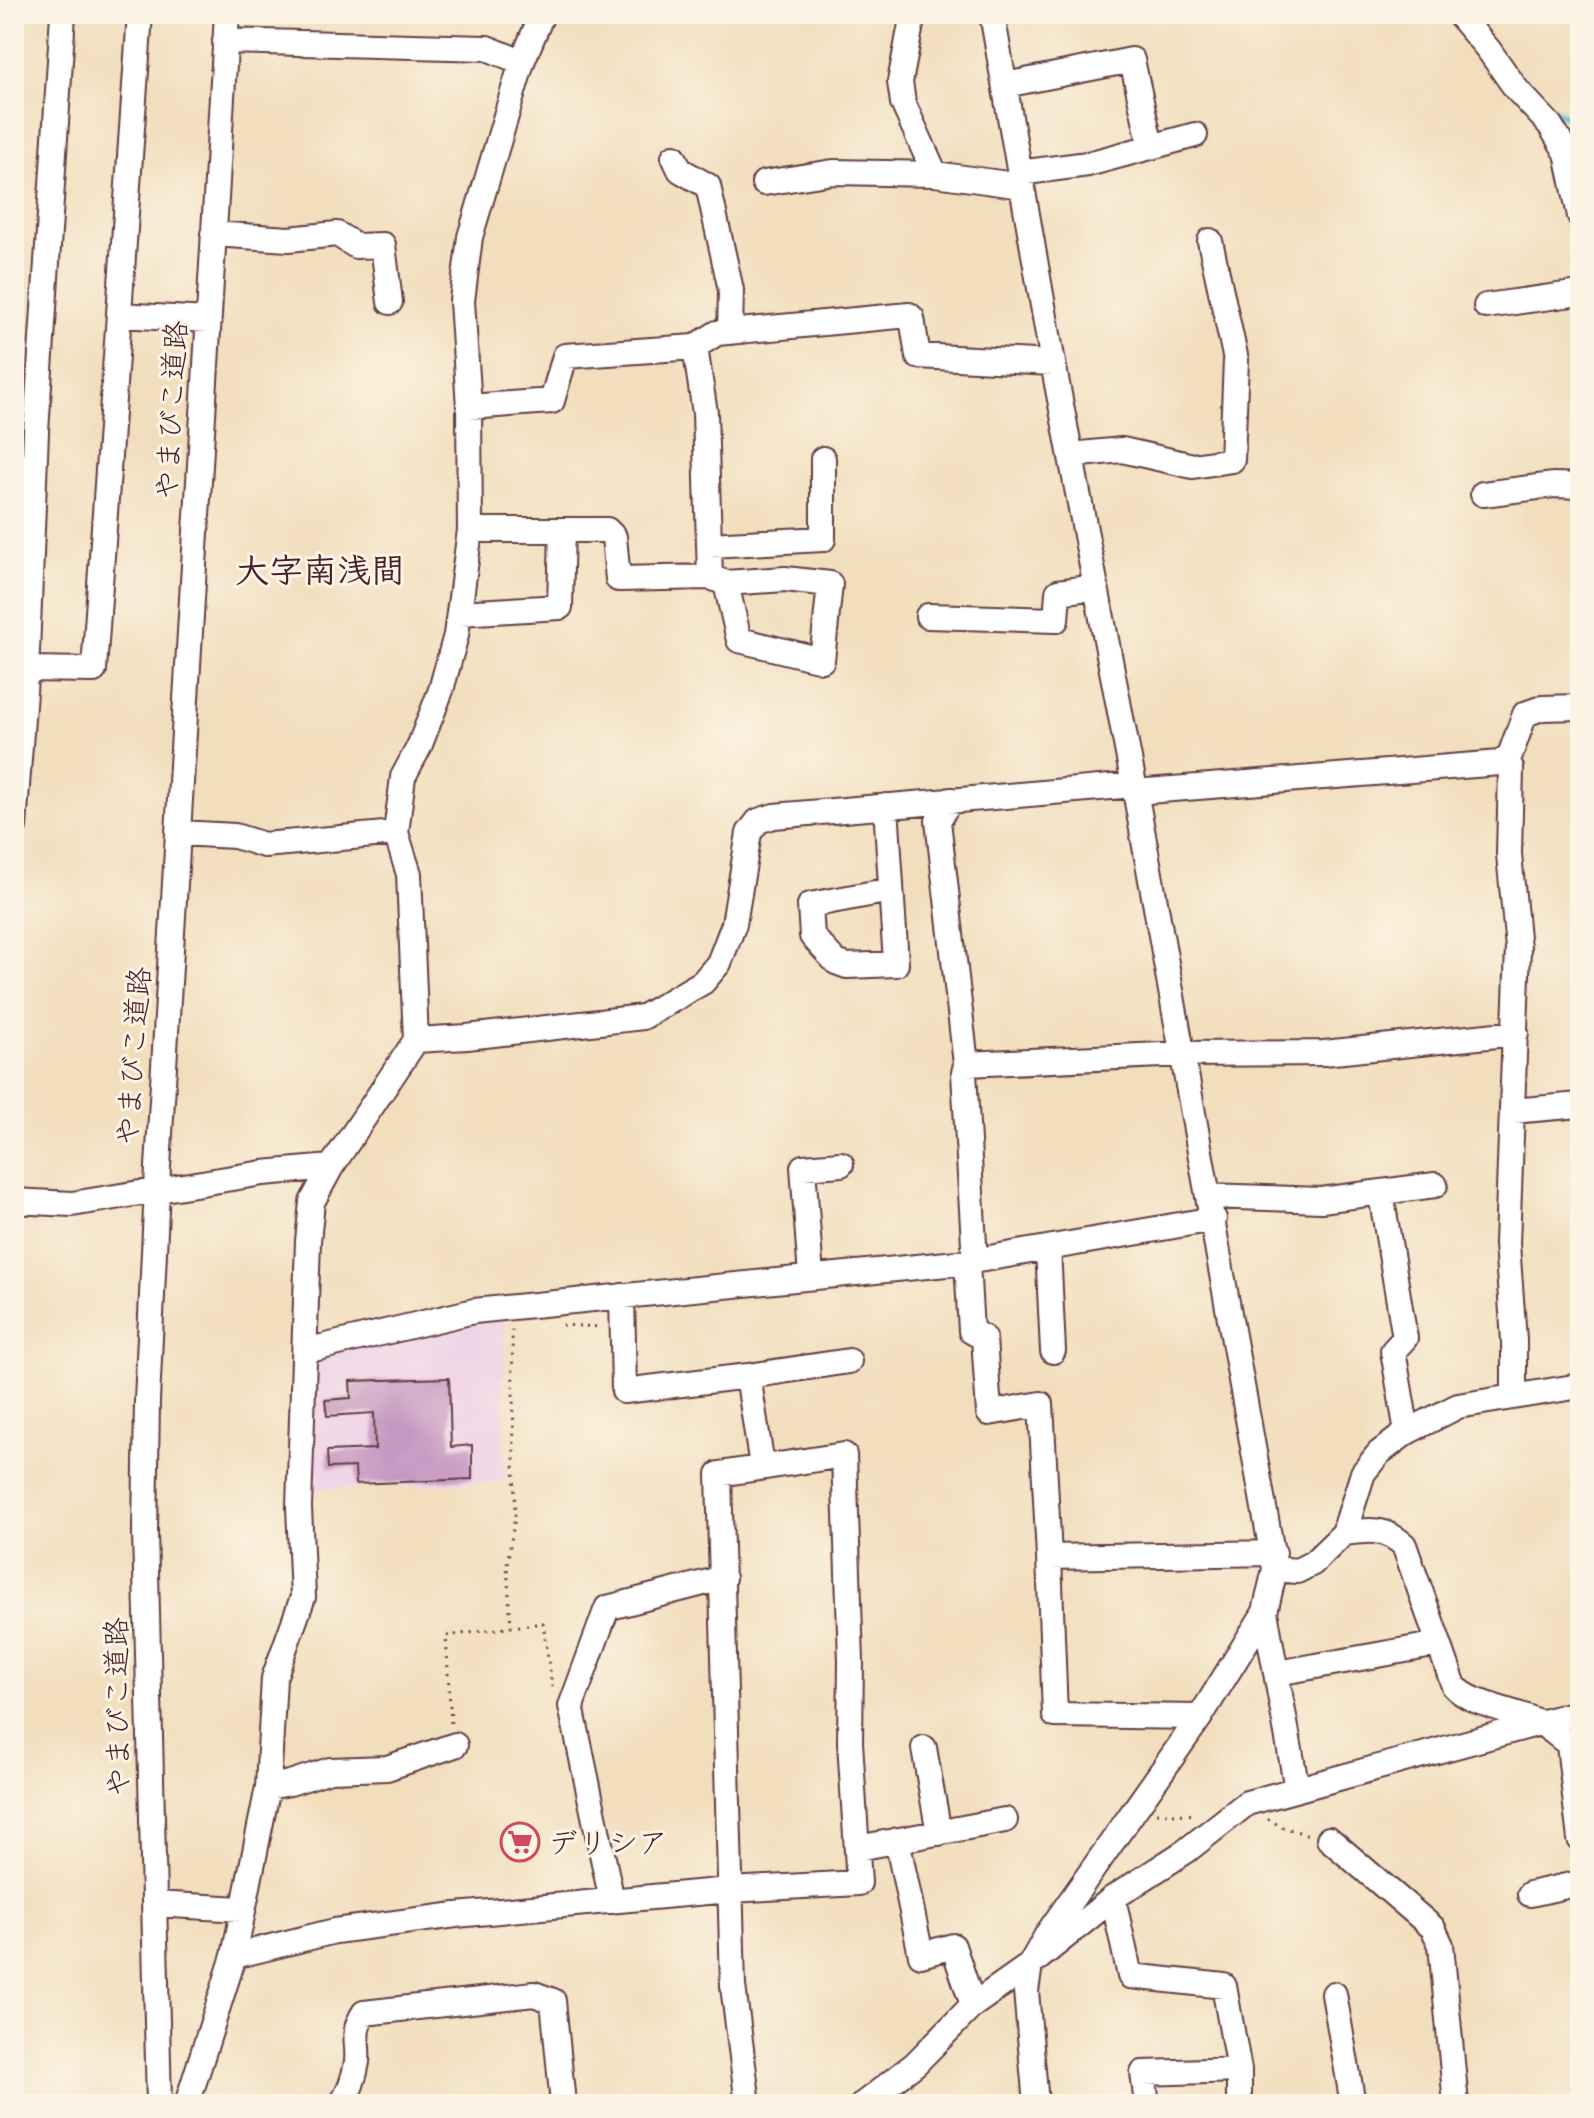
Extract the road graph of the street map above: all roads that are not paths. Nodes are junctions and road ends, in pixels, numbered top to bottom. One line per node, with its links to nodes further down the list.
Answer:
1 (63, 14): 40 (street)
2 (140, 14): 23 (street)
3 (227, 14): 8 (street, やまびこ道路)
4 (542, 14): 9 (street)
5 (913, 14): 14 (street)
6 (992, 14): 10 (street)
7 (1458, 14): 17 (street)
8 (225, 41): 9 (street); 18 (street, やまびこ道路)
9 (522, 62): 28 (street)
10 (1005, 85): 12 (street); 15 (street)
11 (1195, 135): 12 (street)
12 (1151, 147): 15 (street)
13 (674, 157): 25 (street)
14 (935, 174): 15 (street); 16 (street)
15 (1020, 180): 27 (street)
16 (764, 183)
17 (1580, 216)
18 (213, 234): 21 (street); 24 (street, やまびこ道路)
19 (1210, 241): 29 (street)
20 (1580, 293): 22 (street)
21 (390, 302)
22 (1486, 306)
23 (120, 315): 24 (street); 40 (street)
24 (208, 320): 47 (street, やまびこ道路)
25 (730, 332): 26 (street); 27 (street)
26 (695, 347): 28 (street); 35 (street)
27 (1053, 363): 29 (street)
28 (469, 407): 33 (street)
29 (1071, 455): 37 (street)
30 (823, 459): 35 (street)
31 (1580, 486): 32 (street)
32 (1483, 494)
33 (470, 530): 34 (street); 38 (street)
34 (562, 530): 36 (street); 38 (street)
35 (709, 545): 36 (street)
36 (718, 580): 36 (street)
37 (1096, 587): 39 (street); 43 (street)
38 (459, 613): 48 (street)
39 (928, 616)
40 (25, 669): 46 (street)
41 (1580, 707): 42 (street)
42 (1507, 759): 43 (street); 50 (street)
43 (1135, 788): 44 (street); 52 (street)
44 (950, 800): 45 (street); 53 (street)
45 (886, 806): 49 (street); 51 (street)
46 (14, 826)
47 (179, 833): 48 (street); 59 (street, やまびこ道路)
48 (396, 833): 51 (street)
49 (891, 890)
50 (1516, 1033): 52 (street); 55 (street)
51 (416, 1040): 57 (street)
52 (1183, 1054): 53 (street); 62 (street)
53 (966, 1064): 64 (street)
54 (1580, 1105): 55 (street)
55 (1513, 1111): 72 (street)
56 (841, 1164): 65 (street)
57 (331, 1167): 59 (street); 67 (street)
58 (1435, 1185): 60 (street)
59 (157, 1192): 61 (street); 101 (street, やまびこ道路)
60 (1381, 1194): 62 (street); 73 (street)
61 (14, 1201)
62 (1211, 1208): 63 (street); 77 (street)
63 (1048, 1248): 64 (street); 68 (street)
64 (971, 1261): 65 (street); 76 (street)
65 (811, 1277): 66 (street)
66 (622, 1296): 67 (street); 70 (street)
67 (305, 1351): 88 (street)
68 (1053, 1351)
69 (849, 1361): 70 (street)
70 (748, 1376): 74 (street)
71 (1580, 1386): 72 (street)
72 (1514, 1395): 73 (street)
73 (1407, 1432): 75 (street)
74 (762, 1466): 78 (street); 95 (street)
75 (1344, 1533): 77 (street); 80 (street)
76 (1049, 1557): 77 (street); 83 (street)
77 (1275, 1561): 79 (street)
78 (723, 1578): 97 (street); 100 (street)
79 (1265, 1612): 81 (street); 83 (street)
80 (1439, 1644): 81 (street); 84 (street)
81 (1277, 1673): 89 (street)
82 (1580, 1712): 84 (street)
83 (1200, 1717): 104 (street)
84 (1543, 1724): 86 (street); 89 (street)
85 (454, 1746): 88 (street)
86 (1575, 1747): 93 (street)
87 (924, 1748): 91 (street)
88 (268, 1787): 102 (street)
89 (1297, 1789): 99 (street)
90 (1005, 1820): 91 (street)
91 (939, 1833): 94 (street)
92 (1329, 1839): 118 (street)
93 (1580, 1839)
94 (897, 1840): 95 (street); 106 (street)
95 (858, 1848): 97 (street)
96 (1580, 1883): 98 (street)
97 (729, 1890): 100 (street); 112 (street)
98 (1530, 1894)
99 (1113, 1898): 104 (street); 107 (street)
100 (612, 1901): 103 (street)
101 (155, 1904): 102 (street); 108 (street, やまびこ道路)
102 (241, 1909): 103 (street)
103 (234, 1956): 109 (street)
104 (1030, 1965): 106 (street); 114 (street)
105 (1334, 1994): 117 (street)
106 (973, 2005): 113 (street)
107 (1239, 2070): 115 (street); 116 (street)
108 (159, 2104)
109 (187, 2104)
110 (341, 2104): 111 (street)
111 (563, 2104)
112 (748, 2104)
113 (863, 2104)
114 (1036, 2104)
115 (1147, 2104)
116 (1239, 2104)
117 (1353, 2104)
118 (1456, 2104)

